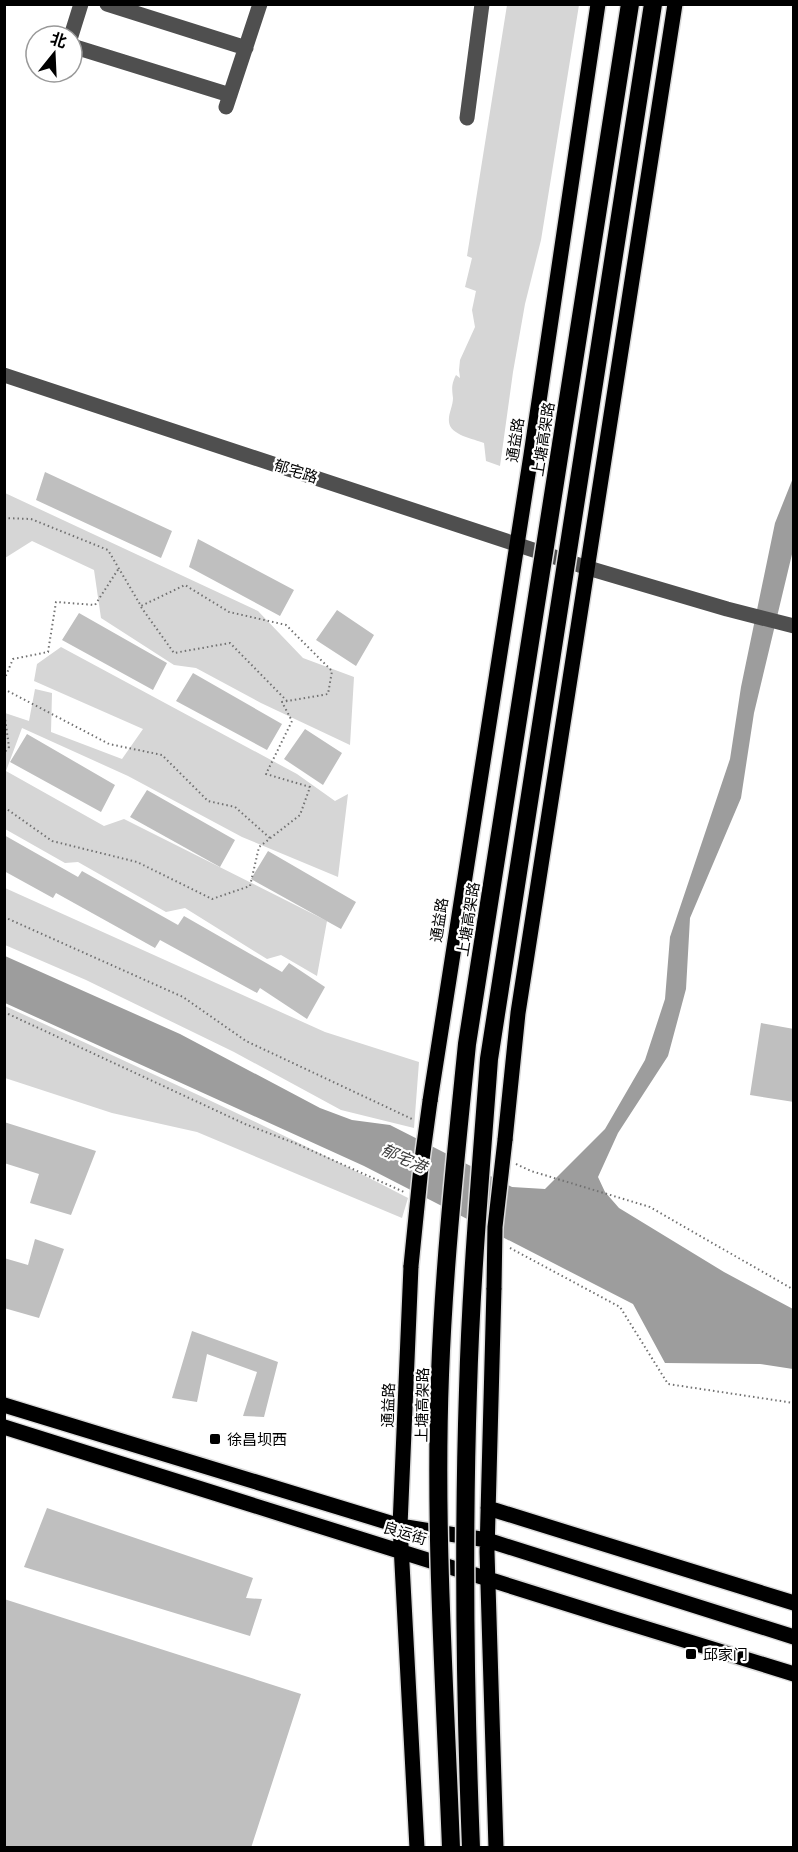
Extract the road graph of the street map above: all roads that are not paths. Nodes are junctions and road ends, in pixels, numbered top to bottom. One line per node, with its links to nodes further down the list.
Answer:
1 (81, 4): 9 (street)
2 (107, 4): 10 (street)
3 (482, 4): 12 (street)
4 (598, 4): 14 (main road, 通益路)
5 (630, 4): 28 (highway, 上塘高架路, bridge)
6 (653, 4): 29 (highway, bridge)
7 (675, 4): 15 (main road)
8 (257, 5): 10 (street)
9 (75, 24)
10 (246, 48): 11 (street)
11 (84, 50)
12 (467, 118)
13 (4, 375): 14 (street, 郁宅路)
14 (517, 544): 15 (street, 郁宅路); 20 (main road, 通益路, bridge)
15 (588, 567): 16 (street, 郁宅路); 19 (main road, bridge)
16 (794, 626)
17 (4, 1405): 20 (main road, 良运街)
18 (4, 1427): 22 (main road, 良运街)
19 (488, 1508): 21 (main road); 24 (main road)
20 (400, 1526): 21 (main road, 良运街); 22 (main road, 通益路)
21 (487, 1540): 23 (main road); 25 (main road, 良运街)
22 (401, 1550): 23 (main road, 良运街); 27 (main road, 通益路)
23 (488, 1578): 26 (main road, 良运街); 30 (main road)
24 (794, 1603)
25 (794, 1637)
26 (794, 1674)
27 (417, 1848)
28 (451, 1848)
29 (471, 1848)
30 (496, 1848)

